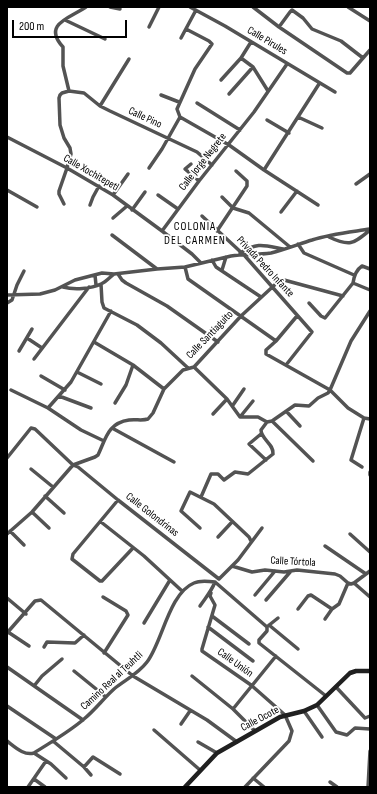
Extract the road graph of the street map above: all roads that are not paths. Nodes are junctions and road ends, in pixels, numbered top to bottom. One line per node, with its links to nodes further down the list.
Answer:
1 (86, 7): 9 (street)
2 (110, 7): 7 (street)
3 (159, 7): 11 (street)
4 (190, 7): 8 (street, Calle Pirules)
5 (253, 7): 12 (street)
6 (351, 8): 10 (street)
7 (120, 9)
8 (196, 10): 13 (street); 16 (street, Calle Pirules)
9 (65, 20): 15 (street); 25 (street)
10 (370, 21)
11 (149, 27)
12 (279, 27): 19 (street); 19 (street)
13 (186, 29): 14 (street); 30 (street)
14 (181, 38)
15 (105, 39)
16 (251, 42): 18 (street); 21 (street, Calle Pirules)
17 (370, 50): 19 (street)
18 (240, 58): 22 (street); 23 (street)
19 (363, 58)
20 (129, 59): 32 (street)
21 (287, 64): 24 (street, Calle Pirules); 26 (street, Calle Jorge Negrete)
22 (252, 68): 26 (street); 28 (street)
23 (221, 80)
24 (319, 84): 27 (street, Calle Pirules); 34 (street)
25 (70, 91): 32 (street, Calle Pino); 44 (street)
26 (268, 91): 37 (street, Calle Jorge Negrete)
27 (335, 92)
28 (229, 94)
29 (162, 95): 30 (street)
30 (179, 102): 33 (street)
31 (196, 103): 37 (street)
32 (100, 106): 40 (street, Calle Pino)
33 (180, 117): 40 (street); 41 (street)
34 (298, 117): 36 (street); 38 (street)
35 (267, 120): 38 (street)
36 (322, 128)
37 (240, 130): 41 (street, Calle Jorge Negrete)
38 (289, 133): 46 (street)
39 (7, 137): 44 (street, Calle Xochitepetl)
40 (168, 138): 43 (street, Calle Pino); 45 (street)
41 (229, 145): 43 (street, Calle Jorge Negrete); 46 (street)
42 (191, 164): 50 (street)
43 (212, 165): 50 (street, Calle Jorge Negrete)
44 (67, 168): 52 (street, Calle Xochitepetl); 59 (street)
45 (149, 168)
46 (264, 170): 54 (street)
47 (236, 171): 64 (street)
48 (128, 174): 56 (street)
49 (370, 174): 51 (street)
50 (199, 180): 65 (street, Calle Jorge Negrete)
51 (356, 184)
52 (99, 186): 56 (street, Calle Xochitepetl); 60 (street)
53 (7, 190): 63 (street)
54 (297, 191): 61 (street); 67 (street)
55 (145, 192): 66 (street)
56 (113, 195): 62 (street, Calle Xochitepetl)
57 (158, 195): 65 (street)
58 (222, 197): 64 (street)
59 (64, 204)
60 (90, 205)
61 (318, 205)
62 (127, 206): 66 (street, Calle Xochitepetl); 69 (street)
63 (37, 207)
64 (233, 208): 72 (street); 76 (street)
65 (178, 209): 71 (street, Calle Jorge Negrete)
66 (132, 210): 71 (street, Calle Xochitepetl)
67 (282, 212)
68 (202, 216): 72 (street, Privada Pedro Infante)
69 (113, 218)
70 (370, 229): 74 (street); 74 (street)
71 (162, 231): 82 (street)
72 (217, 231): 78 (street, Privada Pedro Infante)
73 (112, 235): 84 (street)
74 (329, 237): 75 (street)
75 (298, 244): 76 (street); 90 (street)
76 (290, 247): 77 (street)
77 (283, 249): 78 (street); 79 (street)
78 (239, 254): 79 (street, Privada Pedro Infante); 80 (street)
79 (245, 256): 96 (street, Privada Pedro Infante)
80 (226, 257): 81 (street); 86 (street)
81 (212, 260): 82 (street); 86 (street)
82 (201, 263): 83 (street)
83 (185, 267): 84 (street); 106 (street)
84 (157, 269): 88 (street)
85 (370, 269): 90 (street)
86 (222, 270): 101 (street)
87 (24, 271): 98 (street)
88 (116, 274): 89 (street); 92 (street); 112 (street)
89 (95, 275): 93 (street); 94 (street)
90 (354, 276): 91 (street)
91 (352, 283): 97 (street); 100 (street)
92 (102, 284): 93 (street); 104 (street)
93 (96, 286): 95 (street)
94 (63, 287): 95 (street); 98 (street)
95 (89, 287): 113 (street)
96 (272, 287): 100 (street, Calle Santiaguito); 101 (street, Calle Santiaguito); 107 (street, Privada Pedro Infante)
97 (370, 290)
98 (14, 294): 99 (street); 102 (street)
99 (7, 295)
100 (343, 296): 103 (street)
101 (261, 297): 106 (street, Calle Santiaguito)
102 (7, 303)
103 (309, 303)
104 (111, 311): 111 (street); 119 (street)
105 (370, 311): 127 (street)
106 (241, 316): 110 (street); 112 (street, Calle Santiaguito)
107 (297, 316): 110 (street); 117 (street, Privada Pedro Infante)
108 (32, 329): 109 (street)
109 (27, 338): 113 (street); 114 (street)
110 (276, 341): 117 (street)
111 (94, 342): 116 (street); 120 (street)
112 (218, 342): 118 (street, Calle Santiaguito)
113 (42, 348): 115 (street)
114 (19, 350)
115 (34, 358)
116 (133, 365): 123 (street); 131 (street)
117 (286, 365): 127 (street)
118 (194, 367): 119 (street, Calle Santiaguito); 129 (street)
119 (188, 368): 123 (street, Calle Santiaguito)
120 (77, 372): 122 (street); 126 (street)
121 (42, 376): 126 (street)
122 (101, 384)
123 (164, 389): 143 (street, Calle Santiaguito)
124 (244, 389): 132 (street)
125 (11, 390): 133 (street)
126 (65, 390): 128 (street)
127 (330, 390): 135 (street); 138 (street)
128 (59, 396): 133 (street); 134 (street)
129 (228, 399): 132 (street); 136 (street)
130 (253, 401): 137 (street)
131 (115, 403)
132 (232, 405): 137 (street)
133 (48, 408): 145 (street)
134 (91, 408)
135 (286, 411): 140 (street); 142 (street)
136 (213, 414)
137 (240, 417): 141 (street)
138 (364, 418): 139 (street); 151 (street)
139 (370, 419)
140 (272, 421): 141 (street); 148 (street)
141 (267, 422): 144 (street)
142 (300, 426)
143 (112, 428): 145 (street); 149 (street)
144 (261, 434): 147 (street); 147 (street)
145 (104, 441): 150 (street)
146 (7, 458): 150 (street, Calle Golondrinas)
147 (266, 460): 155 (street)
148 (313, 461)
149 (174, 462)
150 (73, 465): 153 (street); 156 (street, Calle Golondrinas)
151 (362, 466)
152 (31, 470): 153 (street)
153 (53, 488): 154 (street)
154 (45, 496): 157 (street); 158 (street)
155 (201, 497): 160 (street); 162 (street)
156 (118, 500): 159 (street); 177 (street, Calle Golondrinas)
157 (32, 512): 161 (street); 164 (street)
158 (64, 513)
159 (101, 522): 170 (street); 170 (street)
160 (232, 522): 166 (street); 167 (street)
161 (49, 528)
162 (200, 528)
163 (262, 528): 167 (street)
164 (8, 533): 168 (street)
165 (350, 534): 171 (street)
166 (218, 537)
167 (251, 541): 172 (street)
168 (24, 545)
169 (325, 546): 176 (street)
170 (133, 548): 178 (street)
171 (370, 552)
172 (232, 566): 174 (street, Calle Tórtola); 177 (street)
173 (292, 570): 174 (street, Calle Tórtola); 180 (street, Calle Tórtola); 188 (street)
174 (275, 571): 184 (street)
175 (370, 571): 176 (street)
176 (366, 574): 181 (street)
177 (220, 579): 179 (street)
178 (170, 580): 182 (street); 196 (street)
179 (215, 582): 182 (street); 183 (street); 197 (street)
180 (348, 583): 181 (street, Calle Tórtola); 191 (street)
181 (354, 583): 186 (street)
182 (182, 591): 212 (street, Camino Real al Teuhtli)
183 (210, 593): 189 (street); 193 (street, Calle Unión)
184 (255, 595)
185 (103, 597): 205 (street)
186 (370, 597)
187 (7, 598): 192 (street)
188 (266, 600)
189 (200, 606)
190 (298, 609): 191 (street)
191 (332, 609): 195 (street)
192 (26, 614): 199 (street); 200 (street)
193 (212, 616): 198 (street, Calle Unión); 201 (street)
194 (278, 618): 197 (street)
195 (325, 619)
196 (144, 623)
197 (268, 626): 204 (street); 206 (street)
198 (208, 627): 208 (street); 214 (street, Calle Unión)
199 (8, 633): 202 (street)
200 (84, 635): 203 (street); 205 (street)
201 (249, 644)
202 (29, 646)
203 (44, 647)
204 (298, 649)
205 (104, 653): 212 (street)
206 (276, 656): 214 (street); 217 (street)
207 (62, 659): 215 (street)
208 (253, 661)
209 (7, 667): 215 (street)
210 (370, 670): 216 (street, Calle Ocote)
211 (74, 671): 218 (street)
212 (133, 676): 218 (street, Camino Real al Teuhtli); 222 (street)
213 (192, 676): 221 (street)
214 (251, 685): 221 (street); 224 (street, Calle Unión)
215 (34, 686): 226 (street)
216 (336, 687): 217 (street, Calle Ocote); 225 (street)
217 (326, 696): 219 (street, Calle Ocote)
218 (106, 697): 226 (street, Camino Real al Teuhtli)
219 (317, 705): 223 (street, Calle Ocote); 228 (street)
220 (7, 706): 232 (street)
221 (233, 709): 230 (street)
222 (190, 711): 227 (street); 235 (street)
223 (304, 711): 224 (street, Calle Ocote); 231 (street)
224 (285, 715): 230 (street, Calle Ocote); 245 (street)
225 (370, 716)
226 (83, 720): 232 (street, Camino Real al Teuhtli)
227 (181, 724)
228 (370, 729)
229 (154, 730): 241 (street)
230 (255, 731): 235 (street, Calle Ocote)
231 (322, 737)
232 (54, 740): 237 (street, Camino Real al Teuhtli); 240 (street)
233 (7, 741): 237 (street)
234 (198, 742): 238 (street)
235 (237, 742): 238 (street, Calle Ocote)
236 (370, 751): 254 (street)
237 (34, 753): 239 (street)
238 (218, 753): 241 (street, Calle Ocote)
239 (46, 761): 244 (street); 246 (street)
240 (84, 767): 242 (street); 243 (street)
241 (200, 770): 250 (street, Calle Ocote)
242 (120, 774)
243 (91, 775)
244 (66, 778)
245 (253, 778): 251 (street); 252 (street)
246 (34, 779): 248 (street); 249 (street)
247 (330, 782): 253 (street)
248 (28, 787)
249 (45, 787)
250 (185, 787)
251 (244, 787)
252 (264, 787)
253 (337, 787)
254 (368, 787)

